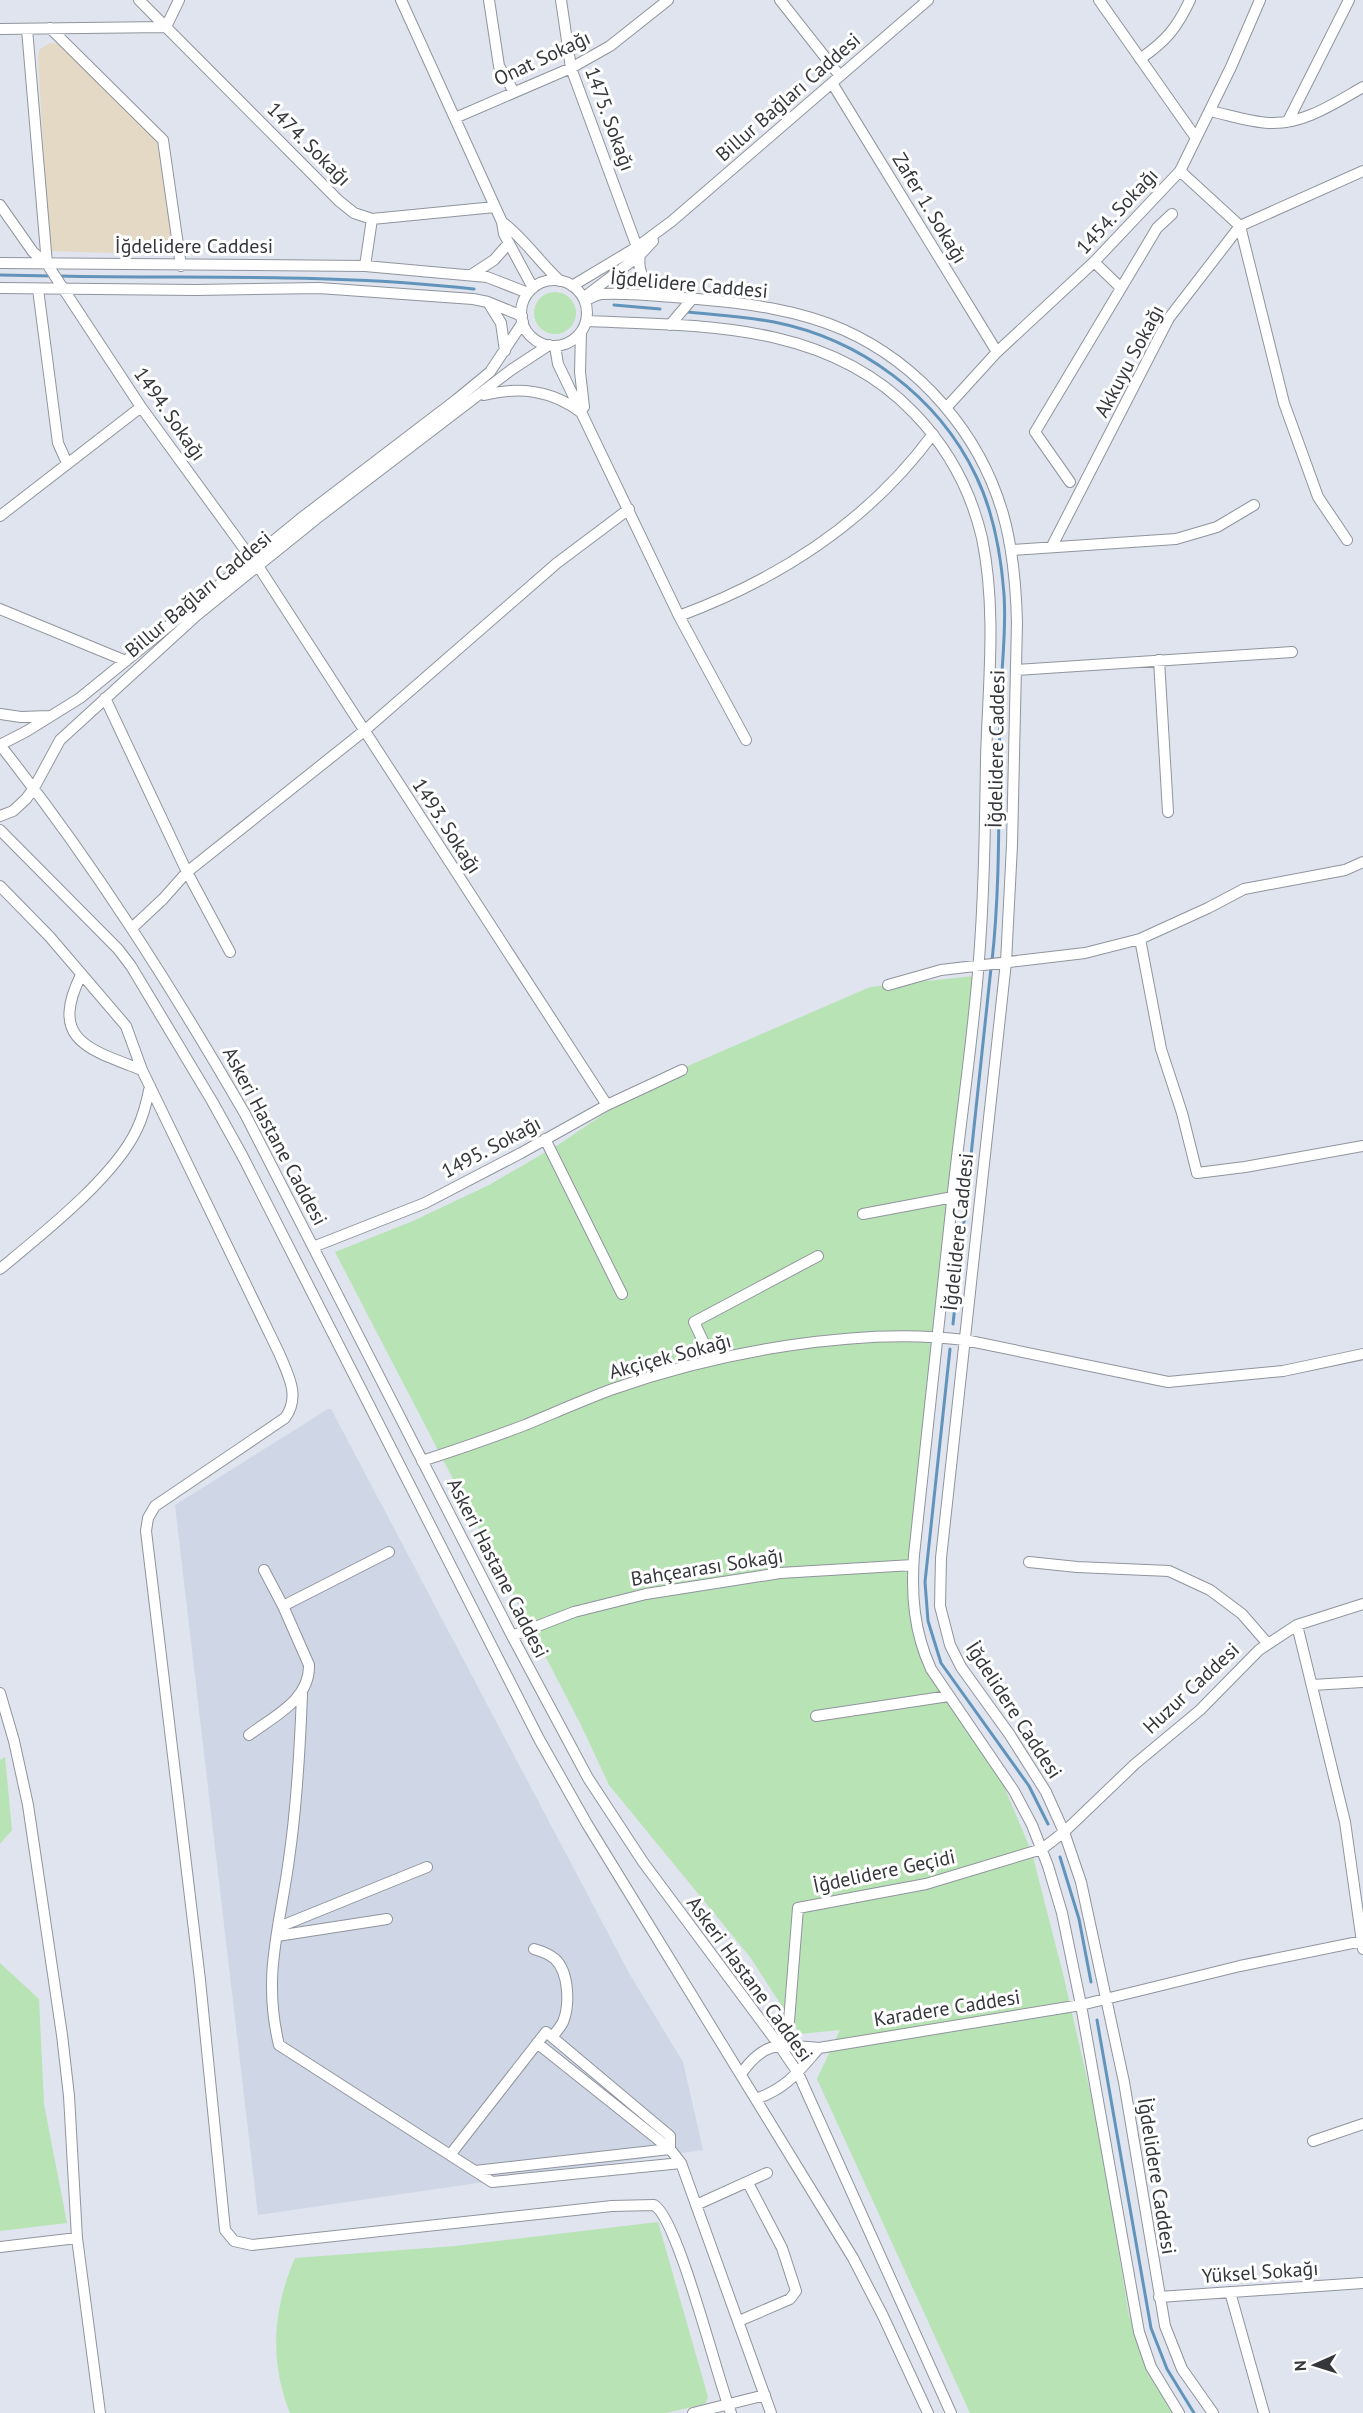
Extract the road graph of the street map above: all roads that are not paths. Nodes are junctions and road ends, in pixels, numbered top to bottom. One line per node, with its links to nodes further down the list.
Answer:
1 (139, 0): 13 (street, 1474. Sokağı)
2 (178, 0): 13 (street)
3 (401, 0): 23 (street)
4 (489, 0): 21 (street)
5 (561, 0): 18 (street, 1475. Sokağı)
6 (668, 0): 18 (street, Onat Sokağı)
7 (780, 0): 19 (street, Zafer 1. Sokağı)
8 (928, 0): 19 (street, Billur Bağları Caddesi)
9 (1099, 0): 17 (street)
10 (1190, 0): 17 (street)
11 (1260, 0): 22 (street, 1454. Sokağı)
12 (1349, 0): 24 (street)
13 (166, 27): 14 (street); 31 (street, 1474. Sokağı)
14 (50, 28): 16 (street); 39 (street)
15 (0, 29): 16 (street)
16 (27, 29): 38 (street)
17 (1140, 59): 25 (street)
18 (571, 68): 21 (street, Onat Sokağı); 35 (street, 1475. Sokağı)
19 (836, 79): 35 (street, Billur Bağları Caddesi); 59 (street, Zafer 1. Sokağı)
20 (1363, 87): 24 (street)
21 (514, 92): 23 (street, Onat Sokağı)
22 (1210, 111): 24 (street); 25 (street, 1454. Sokağı)
23 (455, 118): 29 (street)
24 (1288, 121)
25 (1196, 138): 26 (street, 1454. Sokağı)
26 (1180, 171): 33 (street); 36 (street, 1454. Sokağı)
27 (1362, 174): 33 (street, Akkuyu Sokağı)
28 (0, 205): 38 (street)
29 (495, 207): 31 (street); 32 (street)
30 (1172, 214): 46 (street)
31 (372, 219): 40 (street)
32 (502, 222): 34 (street); 42 (street)
33 (1240, 226): 71 (street); 72 (street, Akkuyu Sokağı)
34 (509, 243): 41 (street); 48 (street)
35 (639, 251): 44 (street); 49 (street, 1475. Sokağı); 50 (street)
36 (1094, 262): 46 (street); 59 (street, 1454. Sokağı)
37 (0, 263): 38 (street, İğdelidere Caddesi)
38 (48, 266): 39 (street, İğdelidere Caddesi); 43 (street, 1494. Sokağı)
39 (181, 266): 40 (street, İğdelidere Caddesi)
40 (365, 266): 41 (street, İğdelidere Caddesi)
41 (471, 275): 48 (street, İğdelidere Caddesi)
42 (560, 281): 44 (street); 48 (street)
43 (59, 284): 47 (street); 52 (street); 61 (street, 1494. Sokağı)
44 (572, 286): 50 (street)
45 (0, 288): 47 (street)
46 (1121, 288): 67 (street)
47 (38, 289): 66 (street)
48 (531, 290): 53 (street)
49 (673, 297): 50 (street, İğdelidere Caddesi); 51 (street, İğdelidere Caddesi)
50 (584, 299): 54 (street)
51 (692, 299): 55 (street); 62 (street, İğdelidere Caddesi)
52 (488, 302): 53 (street); 58 (street)
53 (522, 319): 57 (street); 58 (street)
54 (586, 321): 55 (street, İğdelidere Caddesi); 56 (street)
55 (670, 325): 65 (street, İğdelidere Caddesi)
56 (581, 332): 57 (street); 63 (street)
57 (552, 346): 60 (street); 63 (street)
58 (505, 352): 64 (street)
59 (997, 352): 62 (street, 1454. Sokağı)
60 (478, 397): 63 (street); 64 (street)
61 (141, 406): 66 (street); 74 (street, 1494. Sokağı)
62 (946, 408): 73 (street, İğdelidere Caddesi)
63 (585, 416): 69 (street)
64 (440, 419): 74 (street, Billur Bağları Caddesi)
65 (933, 434): 76 (street); 98 (street, İğdelidere Caddesi)
66 (66, 463): 70 (street)
67 (1070, 482)
68 (1254, 506): 72 (street)
69 (629, 508): 76 (street); 84 (street)
70 (0, 516)
71 (1347, 540)
72 (1052, 546): 73 (street)
73 (1011, 550): 80 (street, İğdelidere Caddesi)
74 (255, 562): 79 (street, Billur Bağları Caddesi); 81 (street, Billur Bağları Caddesi); 84 (street, 1493. Sokağı)
75 (0, 609): 79 (street)
76 (680, 616): 85 (street)
77 (1292, 652): 78 (street)
78 (1159, 660): 80 (street); 88 (street)
79 (126, 661): 83 (street, Billur Bağları Caddesi)
80 (1016, 670): 97 (street, İğdelidere Caddesi)
81 (105, 698): 87 (street, Billur Bağları Caddesi); 92 (street)
82 (0, 714): 83 (street)
83 (51, 716): 86 (street, Billur Bağları Caddesi)
84 (364, 731): 92 (street); 104 (street, 1493. Sokağı)
85 (746, 740)
86 (0, 745): 87 (street, Askeri Hastane Caddesi)
87 (34, 788): 89 (street, Billur Bağları Caddesi); 94 (street, Askeri Hastane Caddesi)
88 (1168, 812)
89 (0, 816)
90 (0, 830): 148 (street, Askeri Hastane Caddesi)
91 (1363, 862): 95 (street)
92 (187, 872): 94 (street); 96 (street)
93 (0, 886): 99 (street)
94 (132, 928): 109 (street, Askeri Hastane Caddesi)
95 (1140, 939): 97 (street); 106 (street)
96 (231, 952)
97 (1006, 962): 98 (street); 114 (street, İğdelidere Caddesi)
98 (978, 966): 100 (street); 107 (street, İğdelidere Caddesi)
99 (81, 975): 101 (street); 101 (street)
100 (888, 985)
101 (142, 1070): 103 (street)
102 (682, 1070): 104 (street, 1495. Sokağı)
103 (150, 1086): 111 (street); 166 (street)
104 (606, 1105): 105 (street, 1495. Sokağı)
105 (545, 1139): 109 (street, 1495. Sokağı); 112 (street)
106 (1363, 1146)
107 (952, 1197): 108 (street); 113 (street, İğdelidere Caddesi)
108 (863, 1214)
109 (314, 1247): 117 (street, Askeri Hastane Caddesi)
110 (818, 1256): 116 (street)
111 (0, 1269)
112 (622, 1294)
113 (939, 1336): 114 (street, Akçiçek Sokağı); 116 (street, Akçiçek Sokağı); 120 (street, İğdelidere Caddesi)
114 (965, 1340): 115 (street, Akçiçek Sokağı); 134 (street, İğdelidere Caddesi)
115 (1363, 1354)
116 (712, 1360): 117 (street, Akçiçek Sokağı)
117 (422, 1461): 125 (street, Askeri Hastane Caddesi)
118 (389, 1552): 123 (street)
119 (1029, 1562): 126 (street)
120 (913, 1565): 125 (street, Bahçearası Sokağı); 131 (street, İğdelidere Caddesi)
121 (264, 1570): 123 (street)
122 (1363, 1604): 124 (street, Huzur Caddesi)
123 (283, 1606): 130 (street)
124 (1297, 1625): 126 (street, Huzur Caddesi); 128 (street)
125 (512, 1636): 145 (street, Askeri Hastane Caddesi)
126 (1268, 1644): 134 (street, Huzur Caddesi)
127 (1363, 1682): 128 (street)
128 (1312, 1685): 139 (street)
129 (0, 1693): 159 (street)
130 (302, 1694): 133 (street); 138 (street)
131 (949, 1696): 132 (street); 135 (street, İğdelidere Caddesi)
132 (816, 1716)
133 (249, 1735)
134 (1064, 1832): 135 (street, Huzur Caddesi); 141 (street, İğdelidere Caddesi)
135 (1042, 1850): 142 (street, İğdelidere Caddesi); 145 (street, İğdelidere Geçidi)
136 (427, 1868): 138 (street)
137 (387, 1918): 138 (street)
138 (278, 1932): 153 (street)
139 (1362, 1944): 141 (street)
140 (534, 1948): 143 (street)
141 (1108, 1999): 142 (street, Karadere Caddesi); 163 (street, İğdelidere Caddesi)
142 (1081, 2005): 146 (street, Karadere Caddesi); 172 (street, İğdelidere Caddesi)
143 (552, 2037): 144 (street); 152 (street)
144 (537, 2043): 152 (street); 153 (street)
145 (779, 2045): 146 (street, Karadere Caddesi); 147 (street, Askeri Hastane Caddesi); 148 (street)
146 (819, 2048): 147 (street)
147 (798, 2073): 149 (street); 171 (street, Askeri Hastane Caddesi)
148 (741, 2074): 149 (street, Askeri Hastane Caddesi)
149 (756, 2099): 170 (street, Askeri Hastane Caddesi)
150 (1363, 2124): 151 (street)
151 (1313, 2141)
152 (670, 2149): 154 (street); 155 (street)
153 (450, 2155): 155 (street)
154 (681, 2163): 155 (street); 158 (street)
155 (475, 2170)
156 (767, 2173): 157 (street)
157 (748, 2183): 158 (street); 164 (street)
158 (696, 2205): 164 (street)
159 (77, 2238): 160 (street); 167 (street)
160 (0, 2247)
161 (1363, 2283): 162 (street, Yüksel Sokağı)
162 (1230, 2292): 163 (street, Yüksel Sokağı); 174 (street)
163 (1159, 2297): 173 (street, İğdelidere Caddesi)
164 (739, 2321): 165 (street)
165 (765, 2395): 166 (street); 169 (street)
166 (730, 2409): 168 (street)
167 (100, 2413)
168 (693, 2413)
169 (771, 2413)
170 (928, 2413)
171 (951, 2413)
172 (1179, 2413)
173 (1213, 2413)
174 (1264, 2413)

